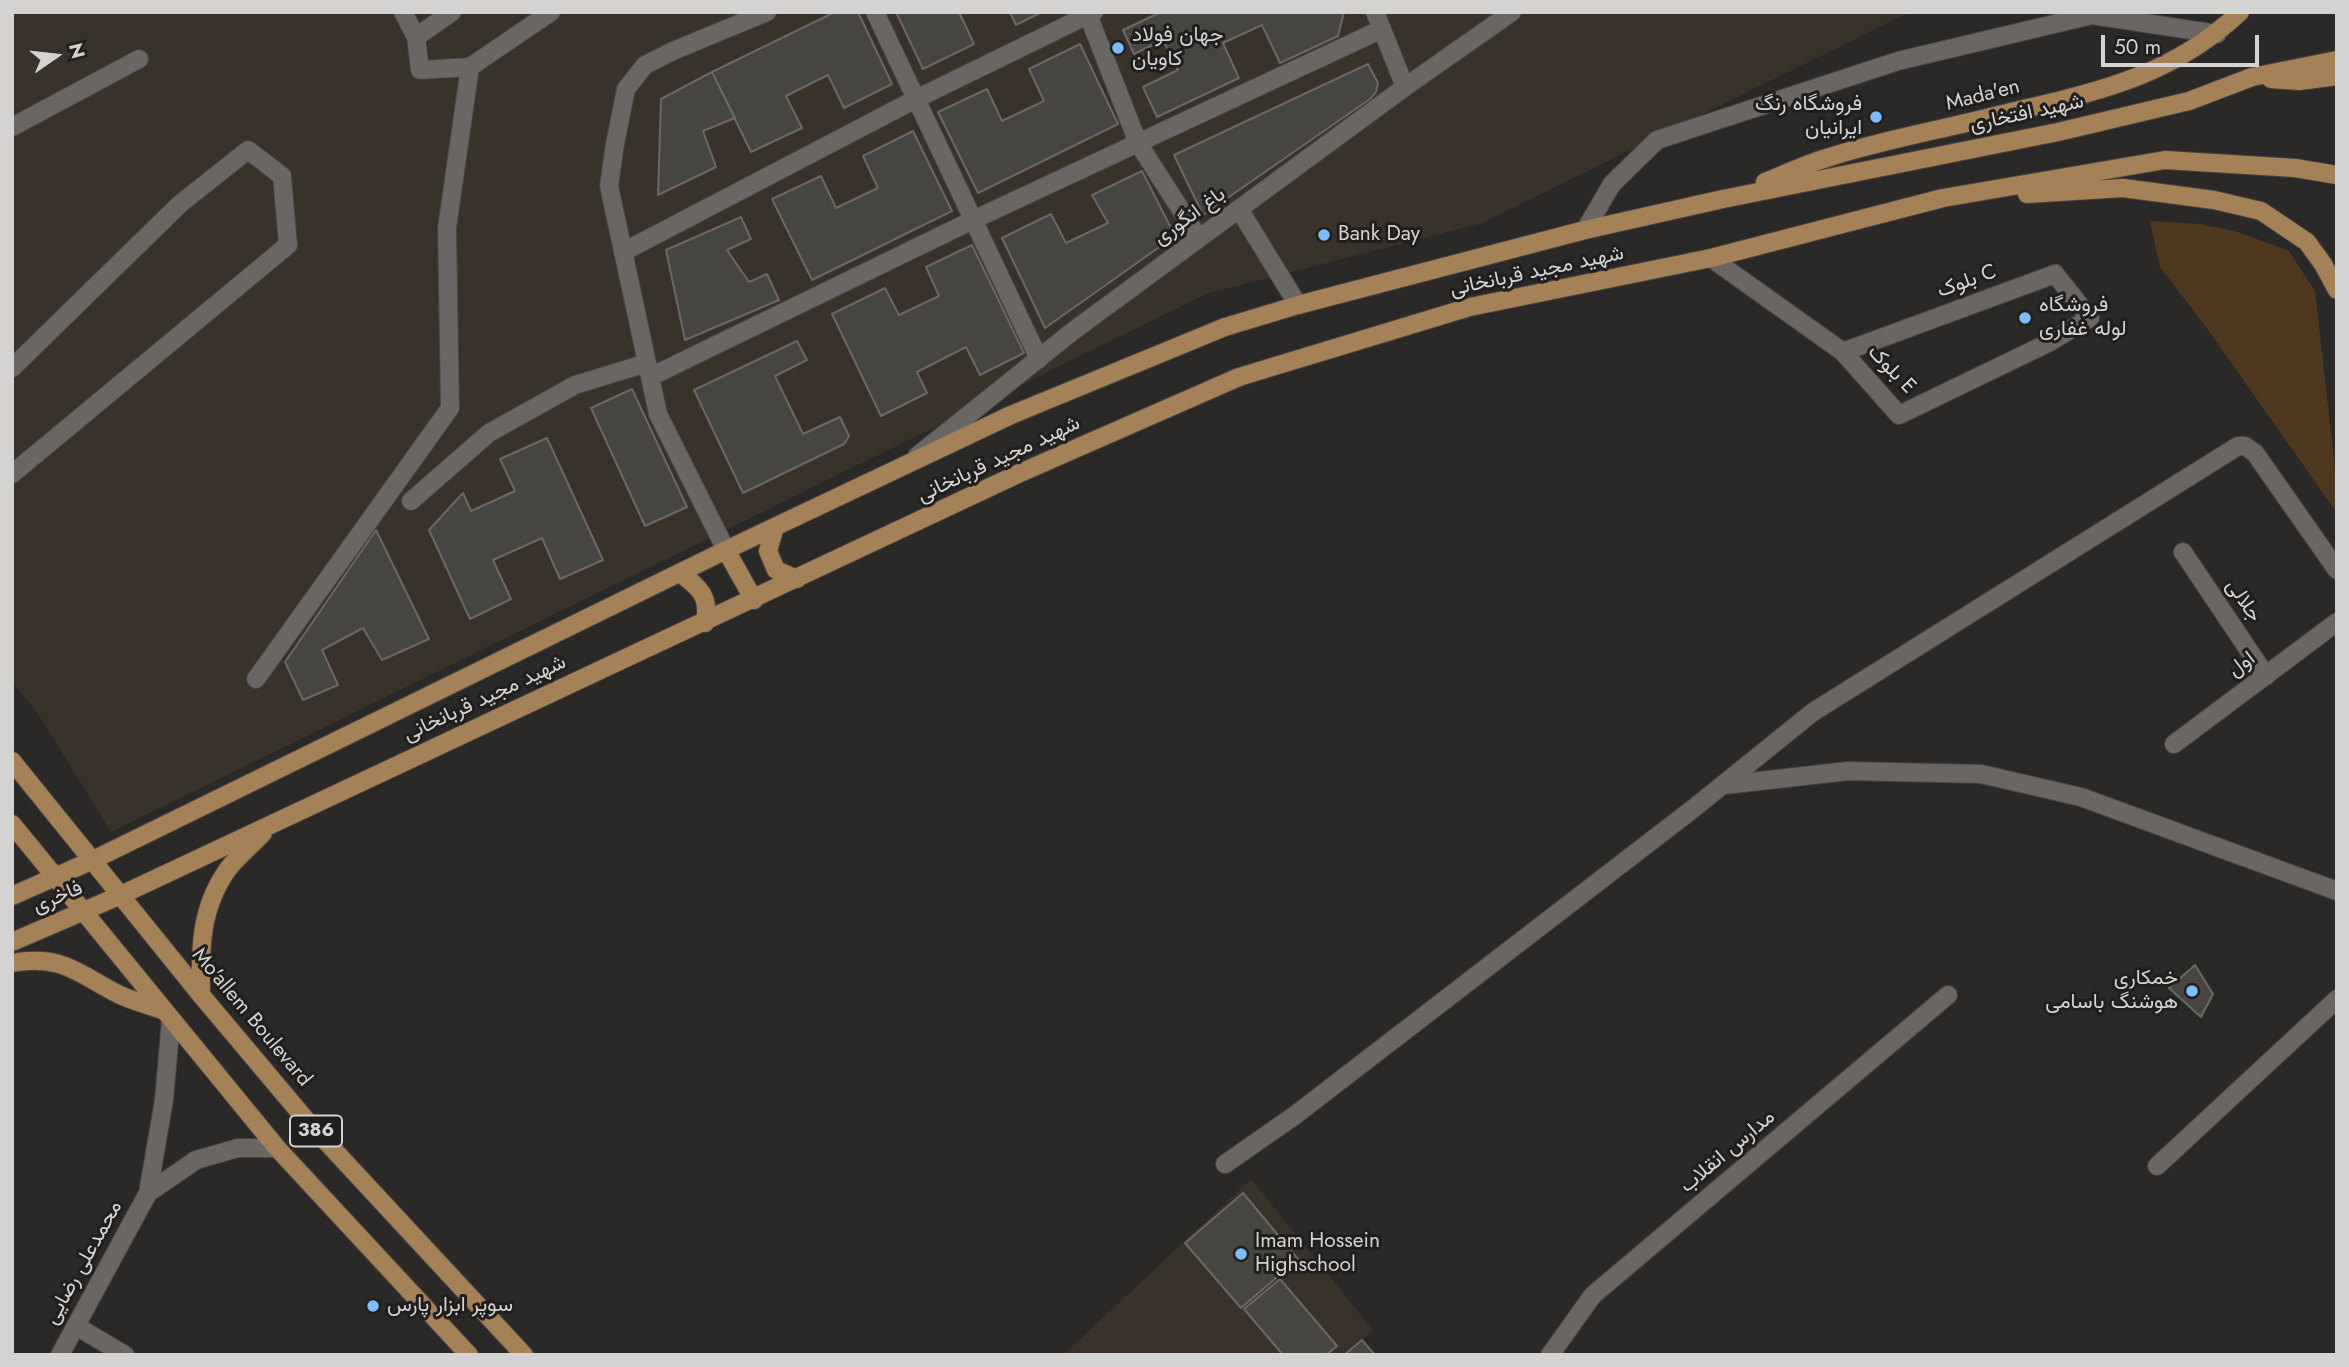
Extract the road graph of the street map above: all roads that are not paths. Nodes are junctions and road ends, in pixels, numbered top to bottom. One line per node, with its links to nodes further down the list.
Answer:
1 (403, 12): 11 (street)
2 (452, 12): 11 (street)
3 (551, 12): 14 (street)
4 (767, 12): 28 (street)
5 (875, 12): 18 (street)
6 (2240, 12): 10 (main road, Mada'en)
7 (1090, 13): 18 (street); 20 (street)
8 (1505, 16): 17 (street, باغ انگوری)
9 (1378, 21): 17 (street); 20 (street)
10 (2217, 34): 23 (main road, Mada'en); 26 (street)
11 (416, 37): 14 (street)
12 (139, 59): 19 (street)
13 (2337, 60): 16 (main road, شهید افتخاری)
14 (470, 67): 50 (street)
15 (2337, 76): 16 (main road)
16 (2252, 77): 23 (main road, شهید افتخاری)
17 (1405, 87): 24 (street, باغ انگوری)
18 (916, 99): 25 (street); 28 (street)
19 (12, 127)
20 (1139, 143): 25 (street); 27 (street)
21 (2337, 174): 22 (main road)
22 (1943, 198): 29 (main road, شهید مجید قربانخانی); 30 (main road)
23 (1723, 199): 26 (main road, شهید مجید قربانخانی)
24 (1239, 209): 27 (street, باغ انگوری); 31 (street)
25 (973, 220): 34 (street); 36 (street)
26 (1585, 230): 31 (main road, شهید مجید قربانخانی)
27 (1199, 238): 34 (street, باغ انگوری)
28 (623, 252): 36 (street)
29 (1711, 258): 33 (street, بلوک E); 45 (main road, شهید مجید قربانخانی)
30 (2337, 290)
31 (1298, 305): 37 (main road, شهید مجید قربانخانی)
32 (2090, 318): 33 (street, بلوک C); 33 (street, بلوک E)
33 (1843, 352)
34 (1039, 359): 37 (street, باغ انگوری)
35 (12, 368): 38 (street)
36 (648, 370): 39 (street); 41 (street)
37 (902, 468): 40 (main road, شهید مجید قربانخانی)
38 (12, 474)
39 (411, 501)
40 (775, 527): 41 (main road, شهید مجید قربانخانی); 45 (main road)
41 (726, 550): 44 (main road, شهید مجید قربانخانی); 46 (main road)
42 (2183, 552): 49 (street, جلالی)
43 (2337, 570): 53 (street)
44 (680, 573): 48 (main road); 56 (main road, شهید مجید قربانخانی)
45 (797, 579): 46 (main road, شهید مجید قربانخانی)
46 (754, 600): 48 (main road, شهید مجید قربانخانی)
47 (2337, 622): 49 (street, اول)
48 (705, 623): 54 (main road, شهید مجید قربانخانی)
49 (2266, 676): 51 (street, اول)
50 (256, 679)
51 (2174, 744)
52 (12, 761): 56 (main road, Mo'allem Boulevard / 386)
53 (1724, 785): 58 (street); 69 (street)
54 (273, 823): 59 (main road, شهید مجید قربانخانی); 64 (main road)
55 (12, 824): 57 (main road, 386)
56 (93, 860): 57 (main road, شهید مجید قربانخانی); 59 (main road, Mo'allem Boulevard / 386)
57 (54, 876): 60 (main road, فاخری); 61 (main road, 386)
58 (2337, 891)
59 (121, 895): 61 (main road, فاخری); 64 (main road, Mo'allem Boulevard / 386)
60 (12, 896)
61 (84, 912): 62 (main road, فاخری); 67 (main road, 386)
62 (12, 942)
63 (12, 963): 67 (main road)
64 (201, 995): 76 (main road, Mo'allem Boulevard / 386)
65 (1948, 995): 77 (street, مدارس انقلاب)
66 (2337, 999): 70 (street)
67 (167, 1016): 68 (main road, 386); 71 (street)
68 (277, 1147): 71 (street); 75 (main road, 386)
69 (1225, 1164)
70 (2157, 1166)
71 (148, 1193): 72 (street, محمدعلی رضایی)
72 (76, 1326): 73 (street, محمدعلی رضایی); 74 (street)
73 (60, 1355)
74 (125, 1355)
75 (469, 1355)
76 (524, 1355)
77 (1550, 1355)

